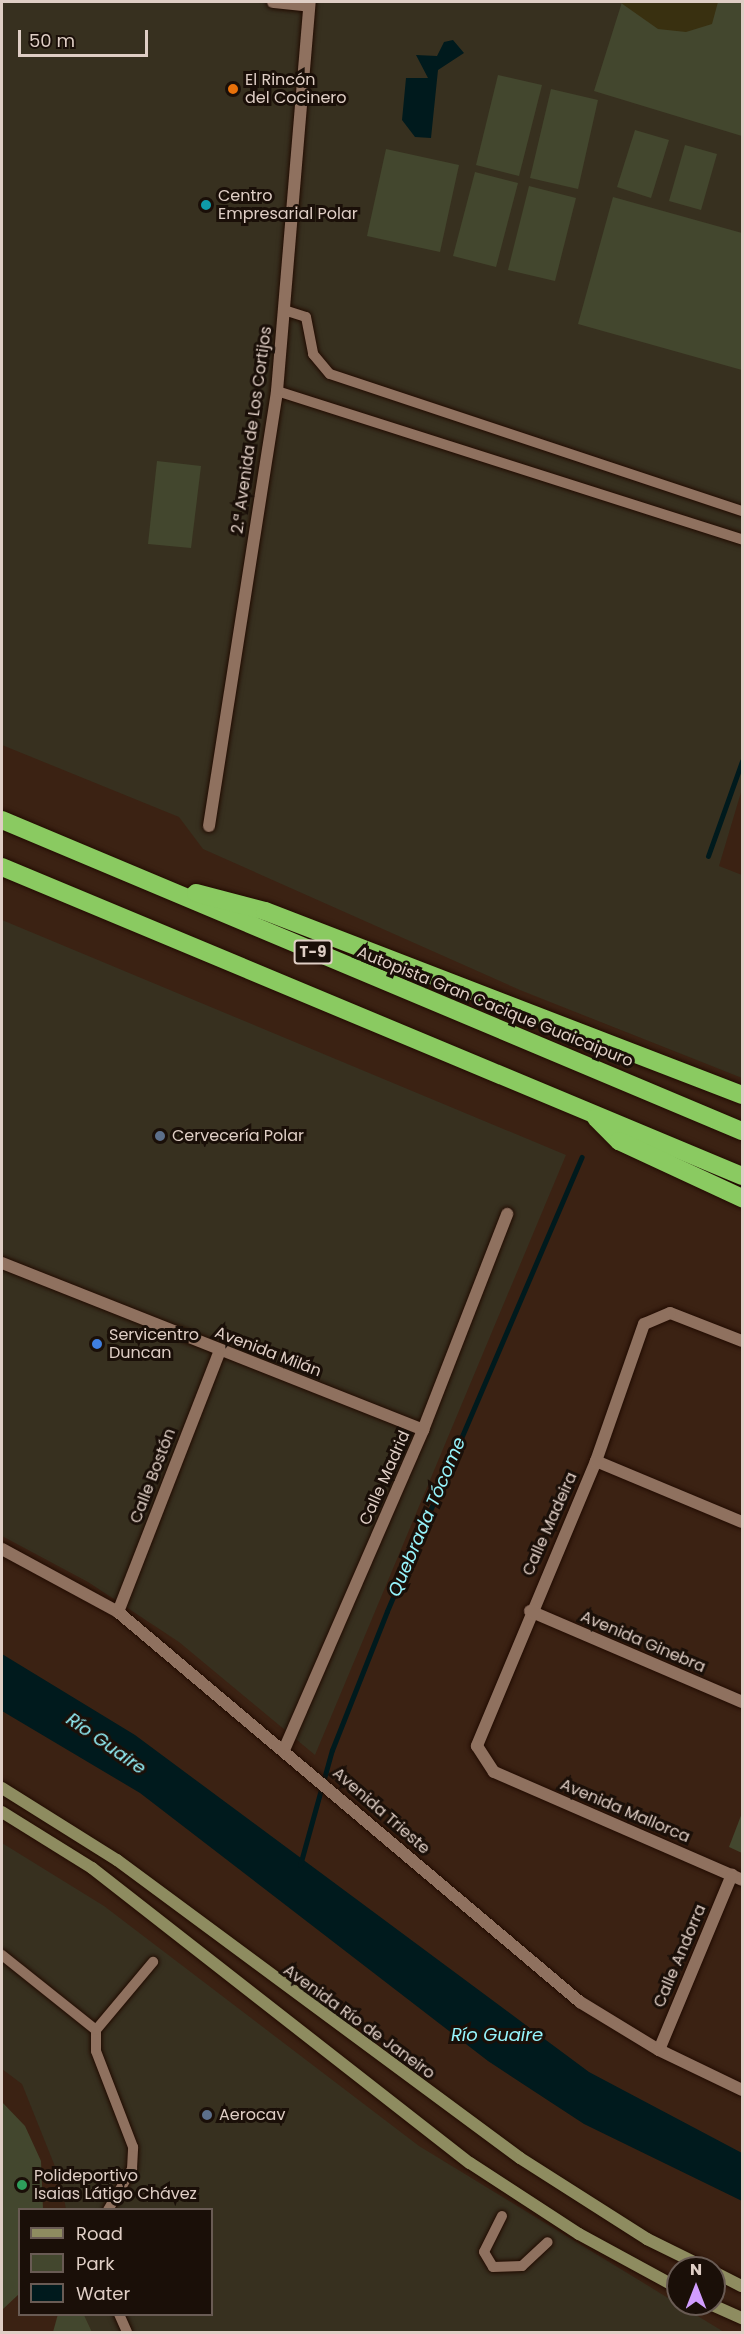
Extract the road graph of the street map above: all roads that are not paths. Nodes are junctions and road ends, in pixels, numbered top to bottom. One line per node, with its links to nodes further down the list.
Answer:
1 (273, 2): 2 (street)
2 (310, 4): 3 (street, 2.ª Avenida de Los Cortijos)
3 (284, 310): 4 (street, 2.ª Avenida de Los Cortijos); 5 (lane)
4 (277, 391): 6 (lane); 8 (street, 2.ª Avenida de Los Cortijos)
5 (742, 511)
6 (742, 539)
7 (2, 820): 10 (highway, Autopista Gran Cacique Guaicaipuro / T-9)
8 (209, 826)
9 (2, 867): 12 (highway)
10 (121, 872): 11 (highway); 13 (highway, Autopista Gran Cacique Guaicaipuro / T-9)
11 (742, 1095)
12 (588, 1110): 14 (highway); 15 (highway)
13 (742, 1131)
14 (742, 1176)
15 (742, 1198)
16 (507, 1214): 20 (street, Calle Madrid)
17 (2, 1263): 19 (street, Avenida Milán)
18 (742, 1341): 21 (street, Calle Madeira)
19 (220, 1352): 20 (street, Avenida Milán); 25 (street, Calle Bostón)
20 (423, 1430): 27 (street, Calle Madrid)
21 (596, 1461): 22 (street); 24 (street, Calle Madeira)
22 (742, 1522)
23 (2, 1549): 25 (street, Avenida Trieste)
24 (530, 1611): 26 (street, Avenida Ginebra); 28 (street, Calle Madeira)
25 (117, 1612): 27 (street, Avenida Trieste)
26 (742, 1702)
27 (284, 1750): 35 (street, Avenida Trieste)
28 (494, 1772): 31 (street, Avenida Mallorca)
29 (2, 1788): 40 (street, Avenida Río de Janeiro)
30 (2, 1812): 42 (street)
31 (737, 1877): 35 (street, Calle Andorra)
32 (2, 1955): 34 (lane)
33 (153, 1962): 34 (lane)
34 (96, 2030): 37 (lane)
35 (658, 2050): 36 (street, Avenida Trieste)
36 (742, 2090)
37 (109, 2208)
38 (502, 2216): 39 (lane)
39 (548, 2242)
40 (682, 2256)
41 (726, 2278): 43 (street)
42 (666, 2281)
43 (742, 2286)
44 (726, 2311): 46 (street)
45 (120, 2316): 47 (lane)
46 (742, 2318)
47 (127, 2332)

